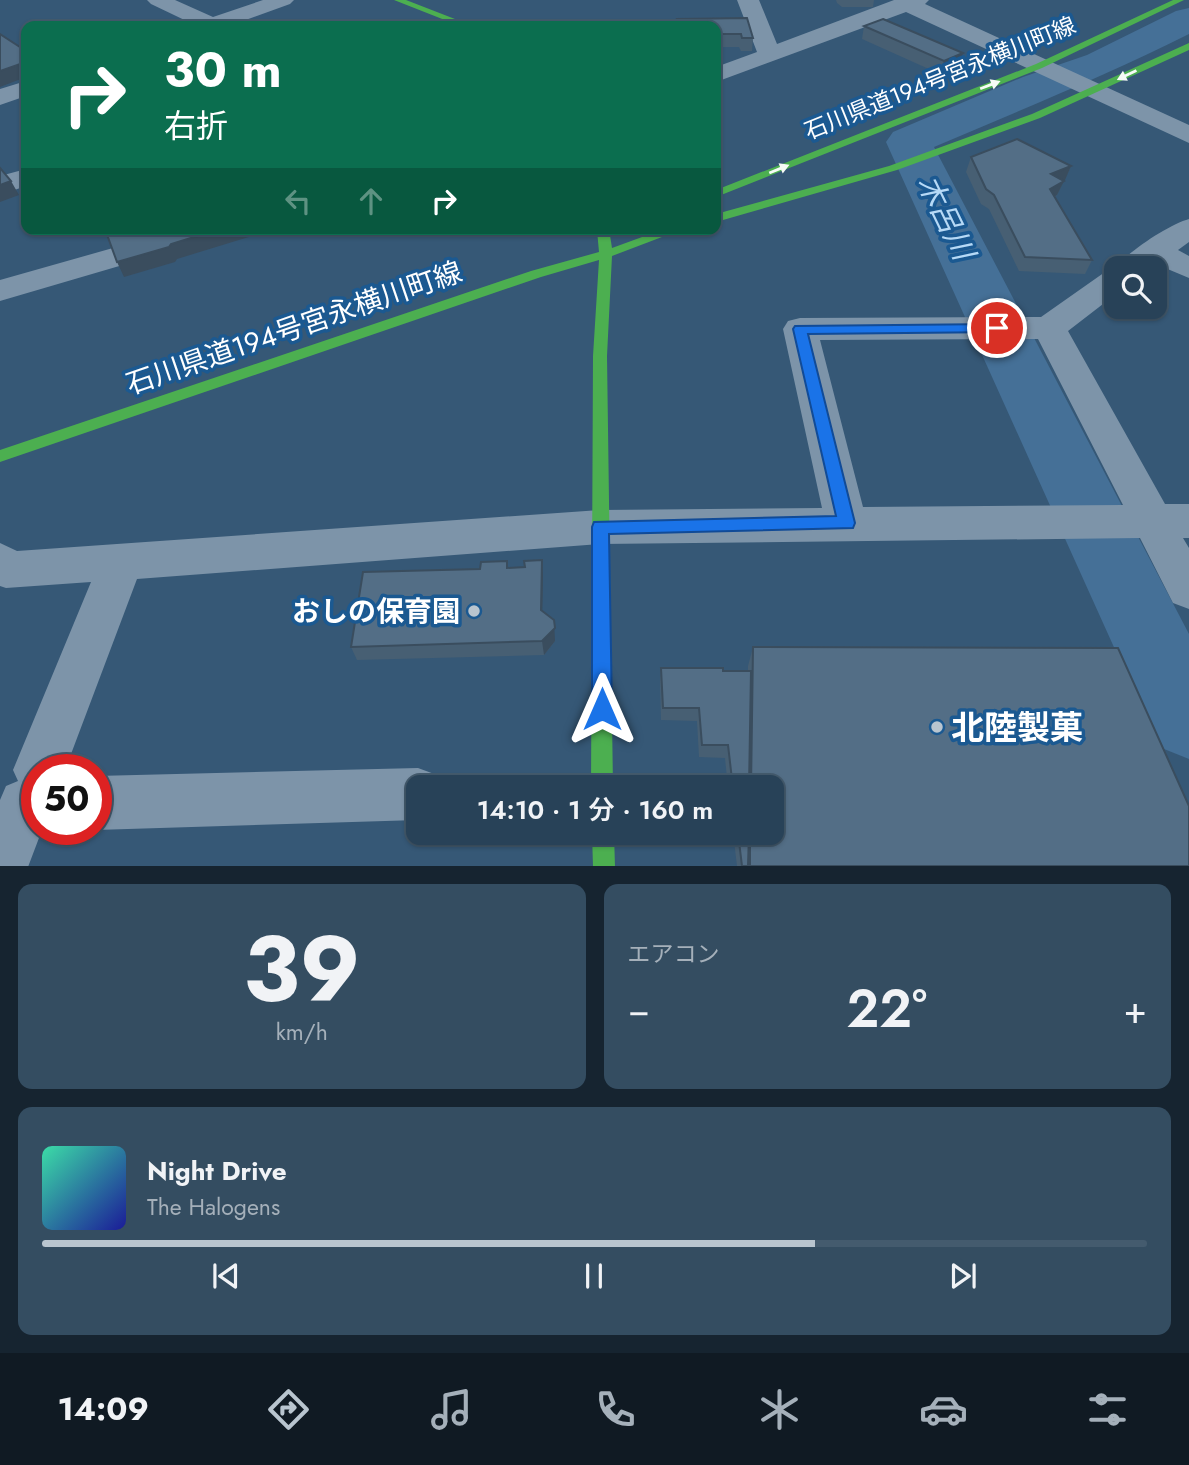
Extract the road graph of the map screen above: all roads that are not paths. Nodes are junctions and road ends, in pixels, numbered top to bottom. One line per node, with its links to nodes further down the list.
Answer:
1 (158, 0): 7 (street)
2 (283, 0): 8 (street)
3 (398, 0): 9 (main road)
4 (748, 0): 11 (street)
5 (1180, 0): 12 (main road, 石川県道194号宮永横川町線)
6 (910, 1): 11 (street); 12 (street)
7 (202, 21)
8 (226, 21)
9 (455, 21)
10 (1189, 46): 14 (main road, one-way to 14)
11 (770, 55): 13 (street)
12 (1043, 68): 14 (street); 20 (main road, 石川県道194号宮永横川町線, one-way to 12)
13 (721, 73)
14 (1086, 88): 17 (street); 21 (main road)
15 (21, 90): 16 (street)
16 (0, 97)
17 (1189, 135)
18 (21, 179): 19 (street)
19 (0, 186)
20 (721, 192)
21 (721, 217)
22 (1189, 228): 28 (street)
23 (193, 235): 32 (street)
24 (604, 235): 27 (main road)
25 (625, 235): 27 (main road, 石川県道194号宮永横川町線)
26 (660, 235): 27 (main road, 石川県道194号宮永横川町線)
27 (606, 254): 34 (main road, 石川県道194号宮永横川町線); 37 (main road)
28 (1149, 256)
29 (1167, 264): 30 (street)
30 (1189, 268)
31 (1104, 287): 33 (street)
32 (0, 291)
33 (1042, 328): 35 (street); 36 (street)
34 (0, 456)
35 (1160, 521): 36 (street); 40 (street)
36 (846, 523): 37 (street)
37 (600, 527): 39 (street); 42 (main road)
38 (0, 561): 39 (street)
39 (122, 561): 41 (street)
40 (1189, 590)
41 (48, 754)
42 (603, 775)
43 (406, 794): 44 (street)
44 (112, 803)
45 (21, 818): 47 (street)
46 (603, 845): 48 (main road)
47 (0, 866)
48 (604, 866)

